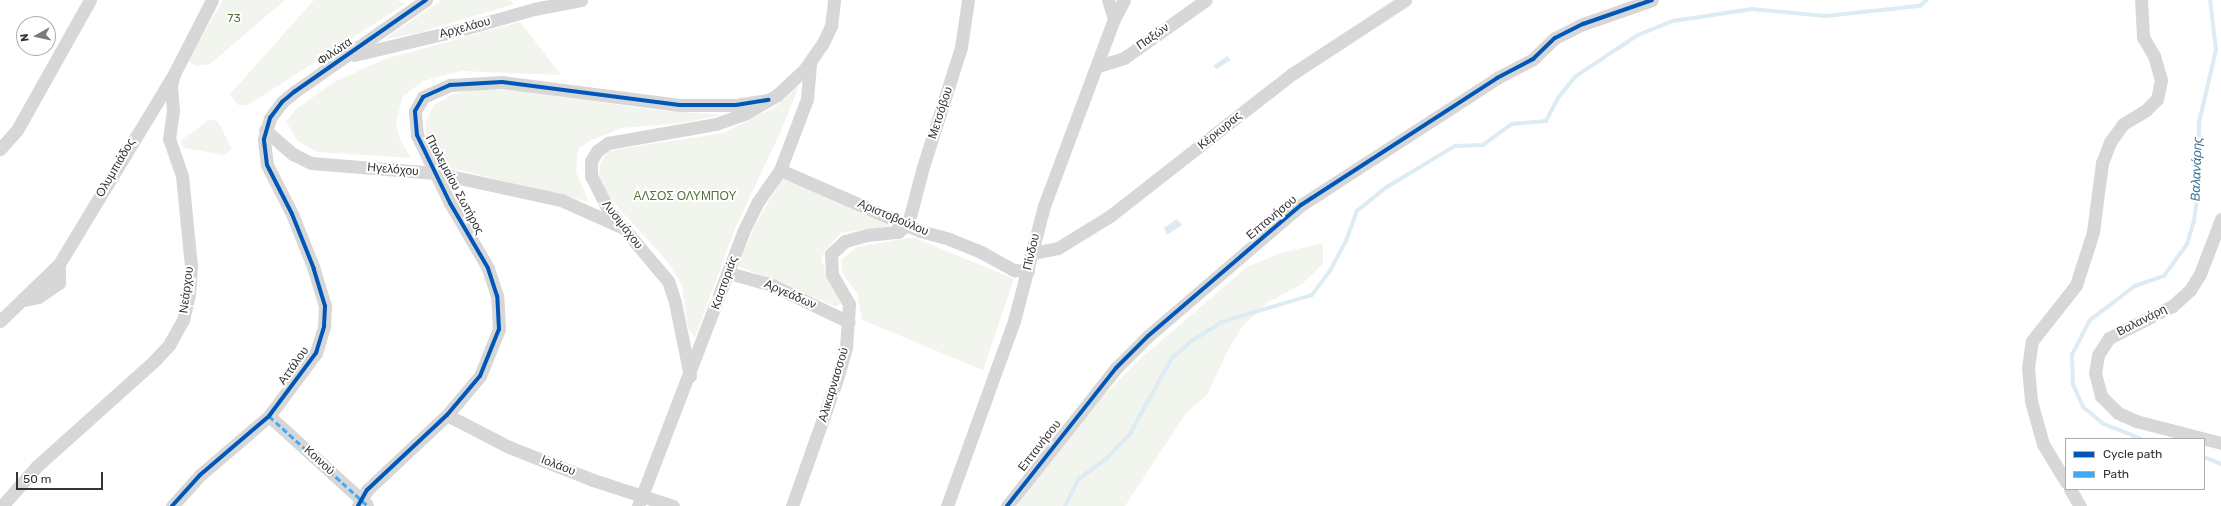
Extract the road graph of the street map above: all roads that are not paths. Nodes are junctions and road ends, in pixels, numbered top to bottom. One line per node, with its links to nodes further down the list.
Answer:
1 (90, 0): 20 (street)
2 (212, 0): 17 (street, Ολυμπιάδος)
3 (582, 0): 14 (street, Αρχελάου)
4 (834, 0): 15 (street, Καστοριάς)
5 (968, 0): 24 (street, Μετσόβου)
6 (1108, 0): 13 (street)
7 (1124, 0): 13 (street, Πίνδου)
8 (1206, 0): 16 (street, Παξών)
9 (1405, 0): 26 (street, Κέρκυρας)
10 (1652, 0): 46 (street, Επτανήσου)
11 (2141, 0): 37 (street)
12 (418, 2): 14 (street, Φιλώτα)
13 (1114, 19): 16 (street, Πίνδου)
14 (348, 56): 19 (street, Φιλώτα)
15 (810, 62): 18 (street, Καστοριάς); 21 (street, Καστοριάς)
16 (1098, 66): 26 (street, Πίνδου)
17 (174, 74): 29 (street, Ολυμπιάδος); 41 (street, Νεάρχου)
18 (769, 100): 22 (street, Πτολεμαίου Σωτήρος); 25 (street, Λυσιμάχου)
19 (265, 130): 22 (street, Ηγελόχου); 33 (street, Αττάλου)
20 (0, 150)
21 (780, 170): 24 (street, Αριστοβούλου); 28 (street, Καστοριάς)
22 (436, 173): 25 (street, Ηγελόχου); 32 (street, Πτολεμαίου Σωτήρος)
23 (2221, 219): 34 (street, Βαλανάρη)
24 (908, 224): 27 (street, Αριστοβούλου); 30 (street, Αλικαρνασσού)
25 (621, 226): 31 (street, Λυσιμάχου)
26 (1032, 253): 27 (street, Πίνδου)
27 (1028, 271): 45 (street, Πίνδου)
28 (729, 273): 30 (street, Αργεάδων); 31 (street, Καστοριάς)
29 (0, 321)
30 (849, 322): 44 (street, Αλικαρνασσού)
31 (690, 376): 39 (street, Καστοριάς)
32 (447, 415): 39 (street, Ιολάου); 40 (street, Πτολεμαίου Σωτήρος)
33 (270, 416): 40 (street, Κοινού); 42 (street, Αττάλου)
34 (2202, 438)
35 (2205, 439): 36 (street, Βαλανάρη)
36 (2221, 443)
37 (2065, 480)
38 (2071, 490): 47 (street)
39 (641, 500): 43 (street, Ιολάου)
40 (363, 504)
41 (2, 506)
42 (172, 506)
43 (673, 506)
44 (792, 506)
45 (947, 506)
46 (1007, 506)
47 (2080, 506)

